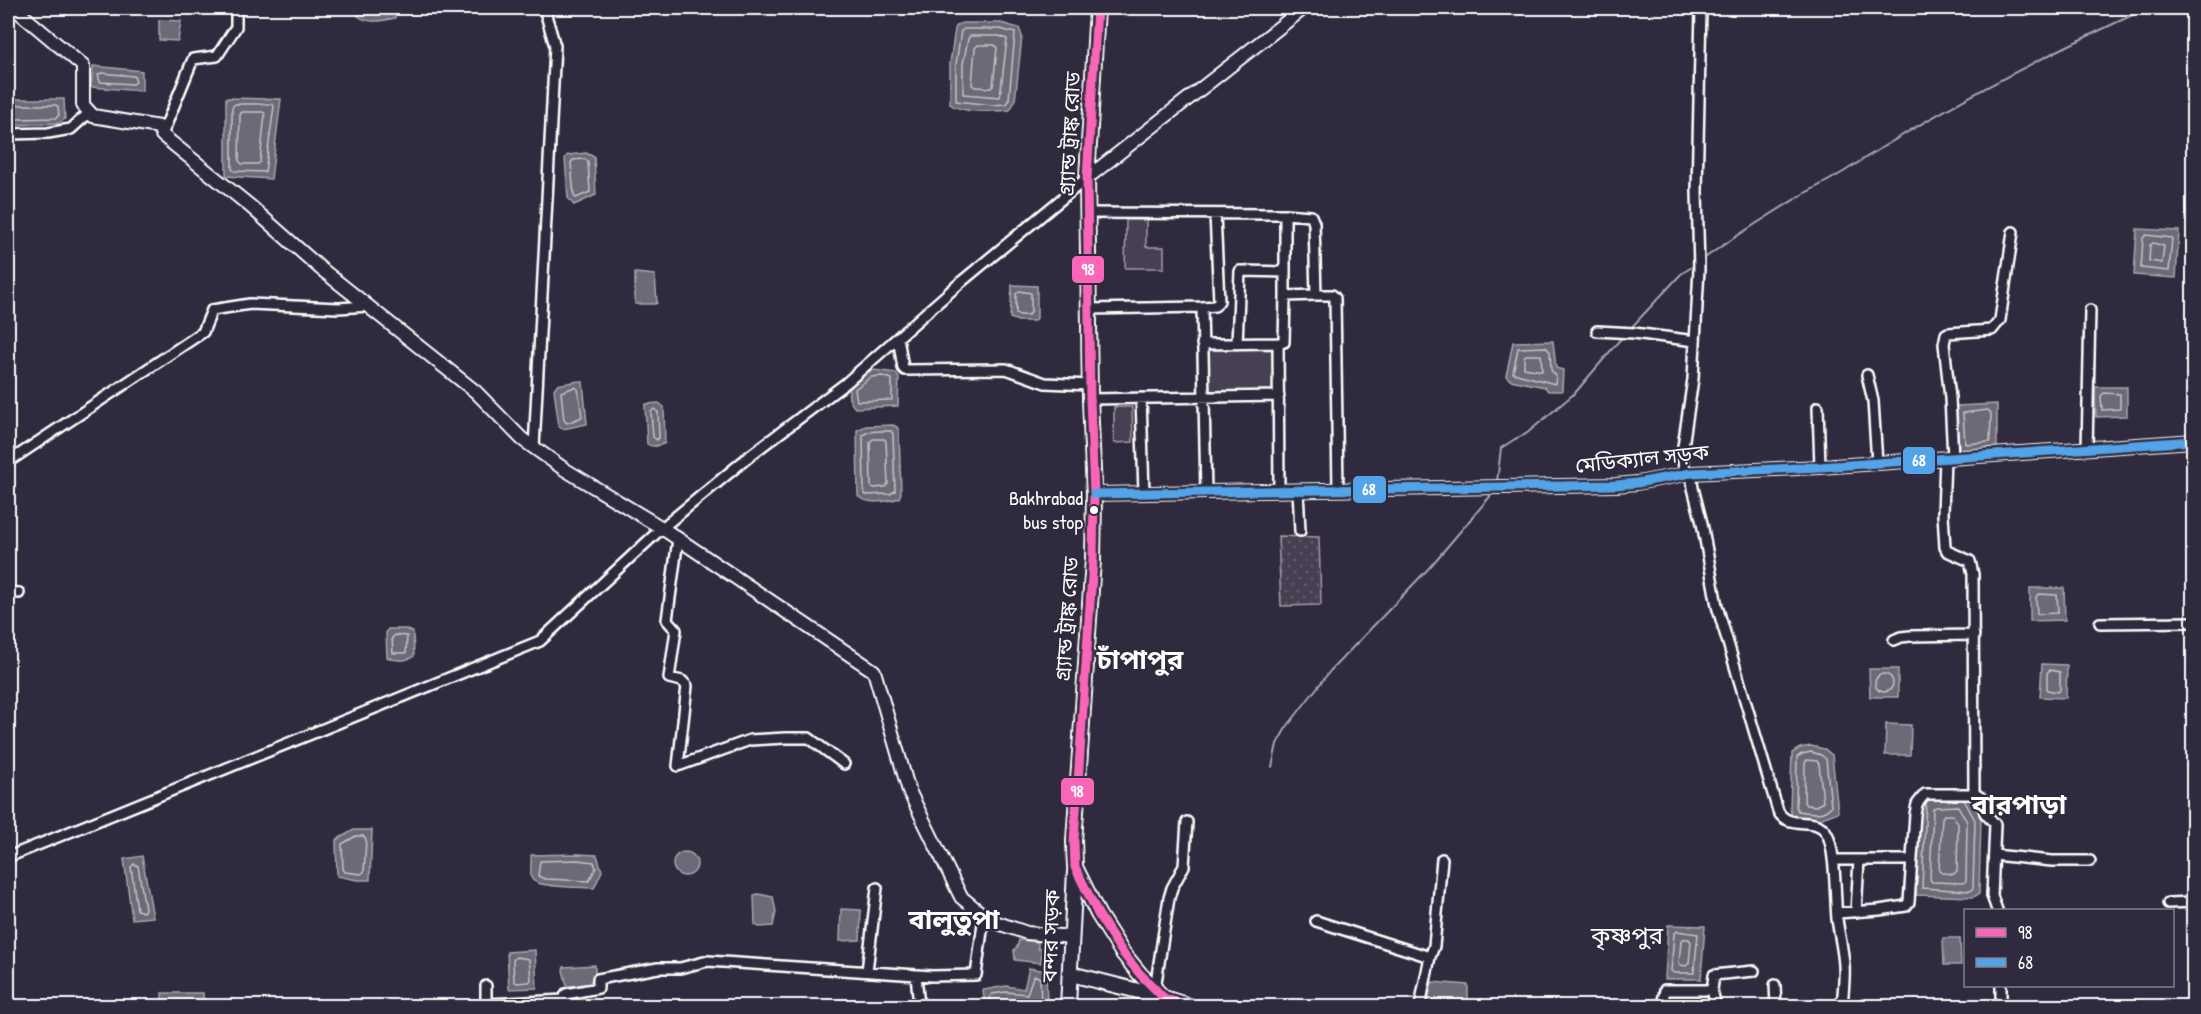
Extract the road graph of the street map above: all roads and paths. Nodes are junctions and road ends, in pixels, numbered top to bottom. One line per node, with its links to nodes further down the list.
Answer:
1 (14, 8): 7 (main road)
2 (236, 8): 9 (street)
3 (544, 8): 35 (street)
4 (1097, 8): 10 (highway, গ্র্যান্ড ট্রাঙ্ক রোড)
5 (1304, 8): 10 (main road)
6 (1701, 8): 24 (street)
7 (90, 112): 8 (street); 9 (main road)
8 (8, 134)
9 (162, 135): 18 (main road)
10 (1087, 178): 11 (highway, গ্র্যান্ড ট্রাঙ্ক রোড); 23 (street)
11 (1088, 213): 12 (street); 20 (highway, গ্র্যান্ড ট্রাঙ্ক রোড)
12 (1215, 214): 13 (street); 19 (street)
13 (1285, 214): 15 (street); 16 (street)
14 (2013, 232): 37 (street)
15 (1285, 272): 17 (street); 26 (street)
16 (1316, 295): 17 (street); 42 (street)
17 (1285, 297): 27 (street)
18 (369, 306): 35 (main road); 38 (street)
19 (1202, 307): 20 (street); 25 (street)
20 (1088, 309): 29 (highway, গ্র্যান্ড ট্রাঙ্ক রোড)
21 (2090, 310): 36 (street)
22 (1597, 331): 24 (street)
23 (898, 338): 29 (street); 48 (street)
24 (1695, 341): 41 (street)
25 (1203, 344): 26 (street); 31 (street)
26 (1237, 344): 27 (street)
27 (1278, 344): 30 (street)
28 (1867, 375): 39 (street)
29 (1090, 392): 32 (street); 47 (highway, গ্র্যান্ড ট্রাঙ্ক রোড)
30 (1279, 396): 31 (street); 43 (street)
31 (1204, 397): 32 (street); 45 (street)
32 (1141, 398): 46 (street)
33 (1818, 407): 40 (street)
34 (2193, 441): 36 (main road, মেডিক্যাল সড়ক)
35 (534, 448): 48 (main road)
36 (2087, 449): 37 (main road, মেডিক্যাল সড়ক)
37 (1949, 458): 39 (main road, মেডিক্যাল সড়ক); 55 (street)
38 (8, 462)
39 (1877, 463): 40 (main road, মেডিক্যাল সড়ক)
40 (1820, 467): 41 (main road, মেডিক্যাল সড়ক)
41 (1688, 473): 42 (main road, মেডিক্যাল সড়ক); 63 (street)
42 (1338, 489): 44 (main road, মেডিক্যাল সড়ক)
43 (1279, 490): 44 (main road, মেডিক্যাল সড়ক); 45 (main road, মেডিক্যাল সড়ক)
44 (1298, 490): 49 (street)
45 (1206, 492): 46 (main road, মেডিক্যাল সড়ক)
46 (1144, 493): 47 (main road, মেডিক্যাল সড়ক)
47 (1094, 494): 67 (highway, গ্র্যান্ড ট্রাঙ্ক রোড)
48 (662, 528): 50 (main road); 61 (street)
49 (1300, 531)
50 (678, 539): 57 (street); 74 (main road)
51 (8, 592): 52 (street)
52 (19, 593)
53 (2193, 622): 54 (street)
54 (2100, 623)
55 (1974, 635): 56 (street); 58 (street)
56 (1894, 640)
57 (844, 764)
58 (1974, 794): 60 (street); 65 (street)
59 (1187, 822): 86 (street)
60 (1994, 855): 66 (street); 71 (street)
61 (8, 858)
62 (1442, 860): 77 (street)
63 (1833, 860): 64 (street); 73 (street)
64 (1859, 860): 65 (street); 72 (street)
65 (1911, 860): 72 (street)
66 (2090, 861)
67 (1075, 867): 76 (highway, বন্দর সড়ক); 86 (highway, গ্র্যান্ড ট্রাঙ্ক রোড)
68 (876, 888): 78 (street)
69 (2193, 902): 70 (street)
70 (2168, 903)
71 (1997, 909)
72 (1856, 912): 73 (street)
73 (1837, 913): 94 (street)
74 (984, 916): 76 (main road); 81 (street)
75 (1316, 921): 77 (street)
76 (1071, 937): 80 (highway, বন্দর সড়ক)
77 (1430, 957): 90 (street)
78 (867, 971): 81 (street); 83 (street)
79 (1754, 971): 85 (street)
80 (1071, 974): 86 (highway); 88 (highway, বন্দর সড়ক)
81 (916, 975): 87 (street)
82 (1775, 985): 93 (street)
83 (486, 986)
84 (2001, 987): 95 (street)
85 (1712, 990): 91 (street); 92 (street)
86 (1160, 994): 89 (highway, গ্র্যান্ড ট্রাঙ্ক রোড)
87 (919, 1006)
88 (1068, 1006)
89 (1189, 1006)
90 (1420, 1006)
91 (1662, 1006)
92 (1716, 1006)
93 (1776, 1006)
94 (1842, 1006)
95 (2003, 1006)

